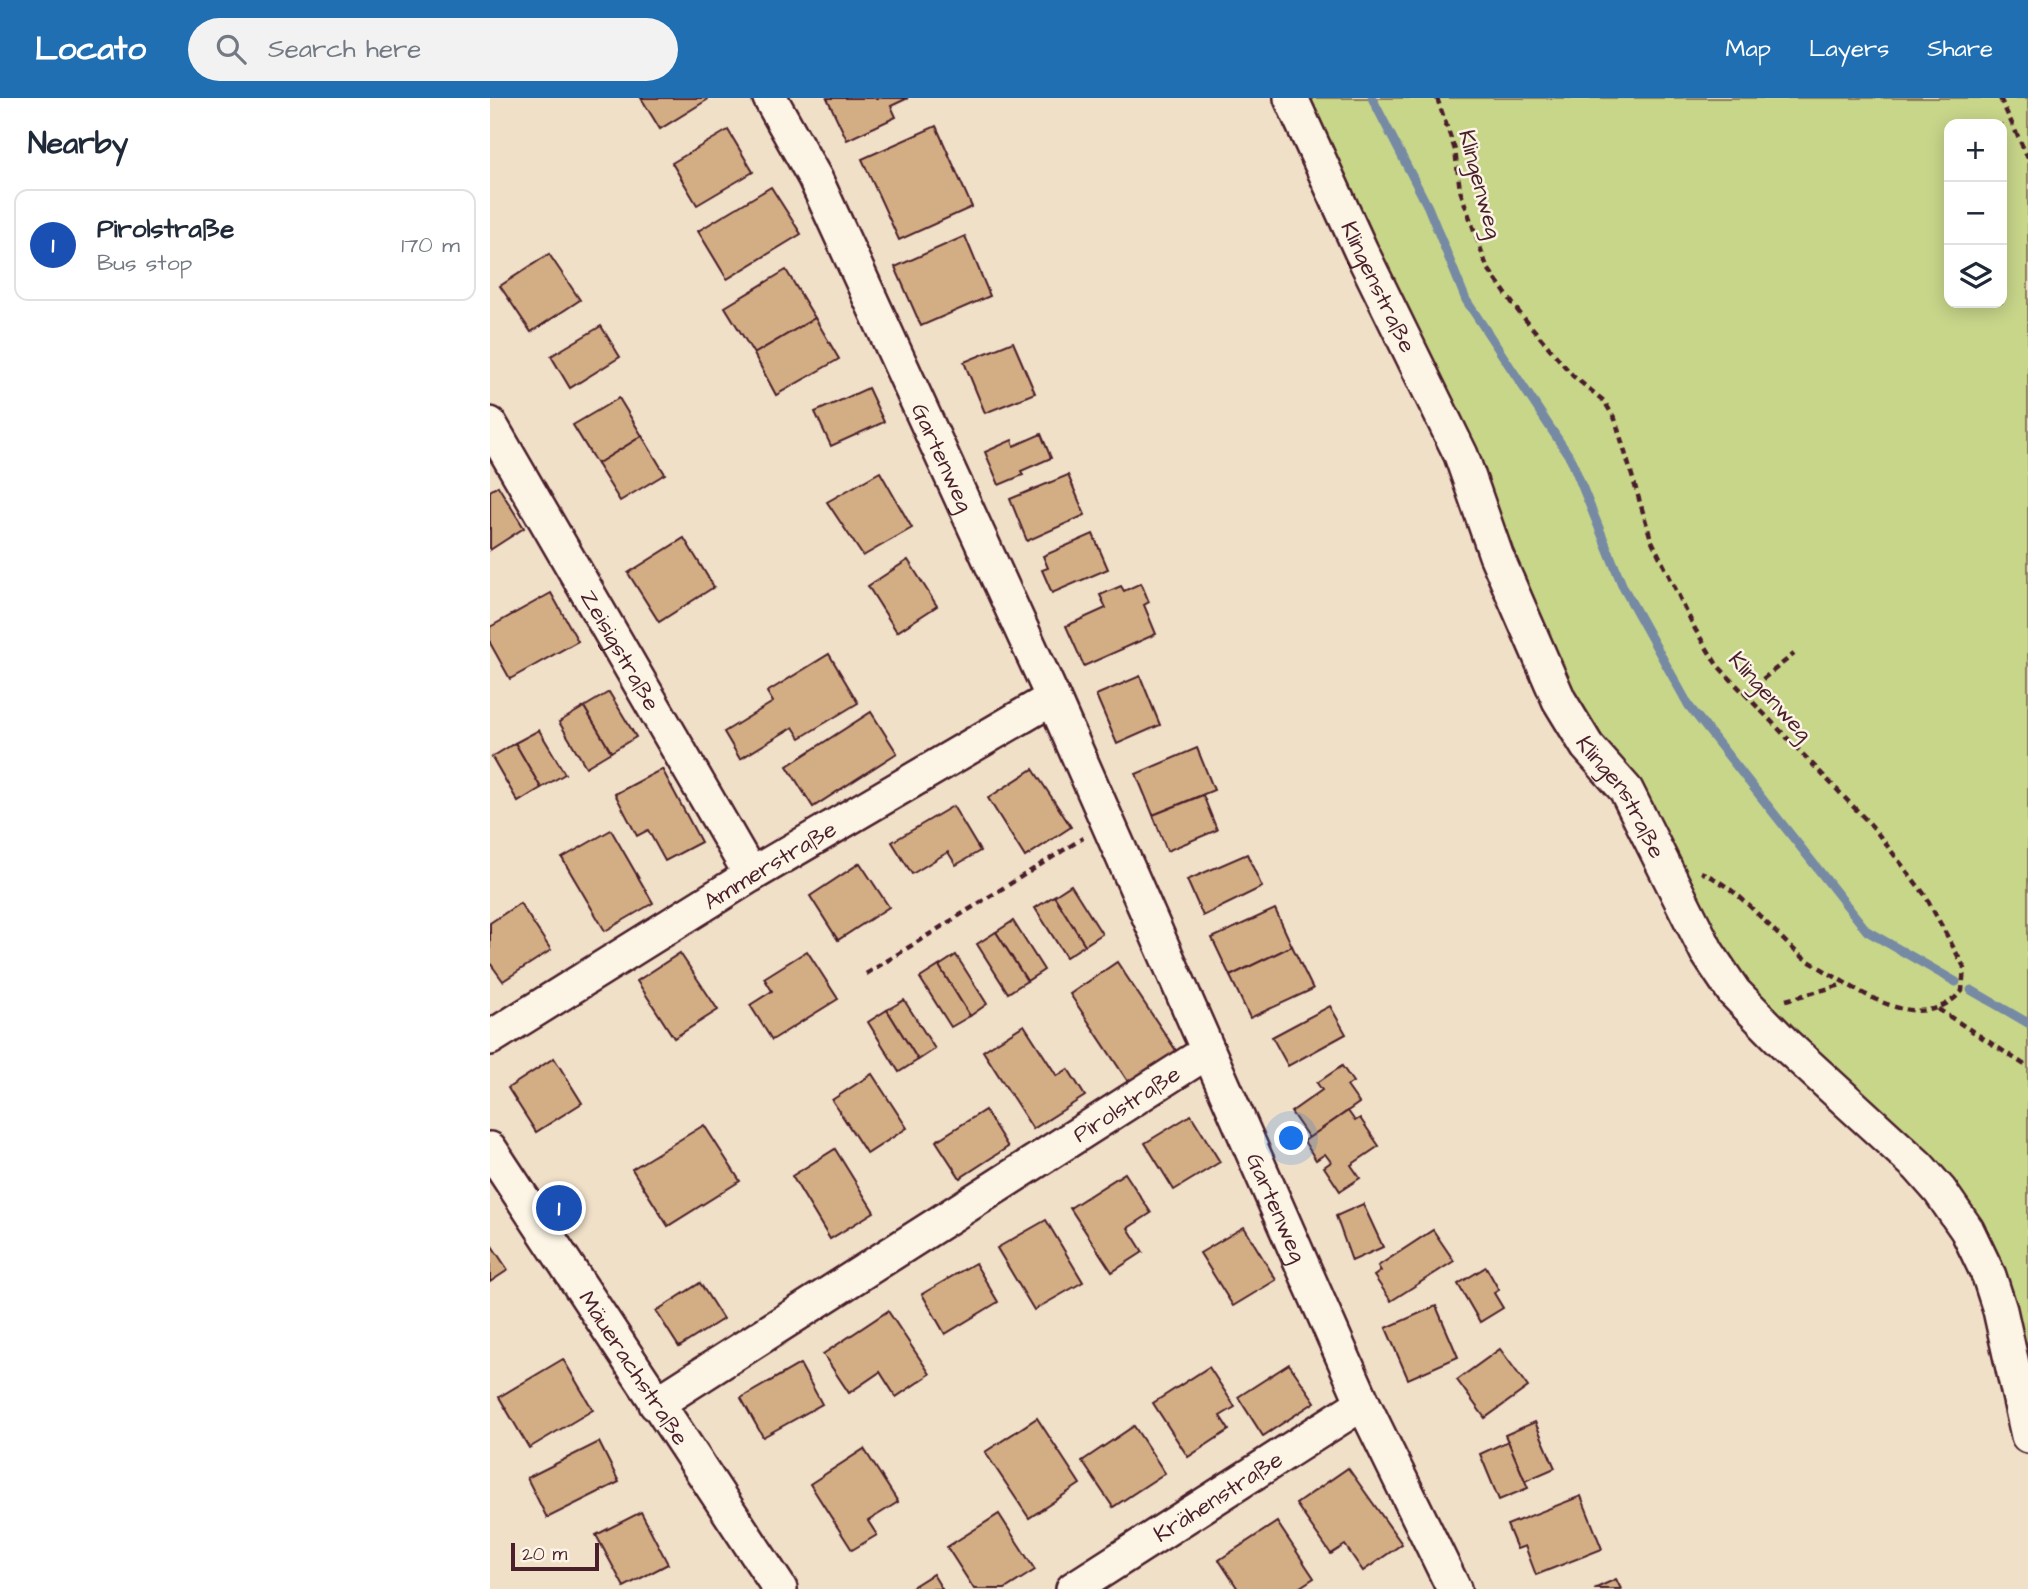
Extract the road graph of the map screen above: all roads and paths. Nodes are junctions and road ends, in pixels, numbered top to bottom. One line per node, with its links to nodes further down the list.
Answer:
1 (770, 98): 9 (street, Gartenweg)
2 (1291, 98): 11 (street, Klingenstraße)
3 (1437, 98): 8 (path, Klingenweg)
4 (2000, 98): 5 (path)
5 (2028, 158)
6 (490, 424): 12 (street, Zeisigstraße)
7 (1794, 654): 8 (path)
8 (1744, 694): 16 (path, Klingenweg)
9 (1053, 698): 10 (street, Gartenweg); 12 (street, Ammerstraße)
10 (1107, 823): 13 (path); 18 (street, Gartenweg)
11 (1669, 874): 14 (path); 23 (street, Klingenstraße)
12 (751, 875): 17 (street, Ammerstraße)
13 (866, 974)
14 (1846, 984): 15 (path); 16 (path)
15 (1784, 1000)
16 (1938, 1009): 19 (path)
17 (490, 1038)
18 (1207, 1052): 21 (street, Gartenweg); 22 (street, Pirolstraße)
19 (2028, 1067)
20 (490, 1149): 22 (street, Mäuerachstraße)
21 (1363, 1403): 25 (street, Krähenstraße); 26 (street, Gartenweg)
22 (656, 1404): 24 (street, Mäuerachstraße)
23 (2028, 1436)
24 (780, 1589)
25 (1073, 1589)
26 (1454, 1589)

